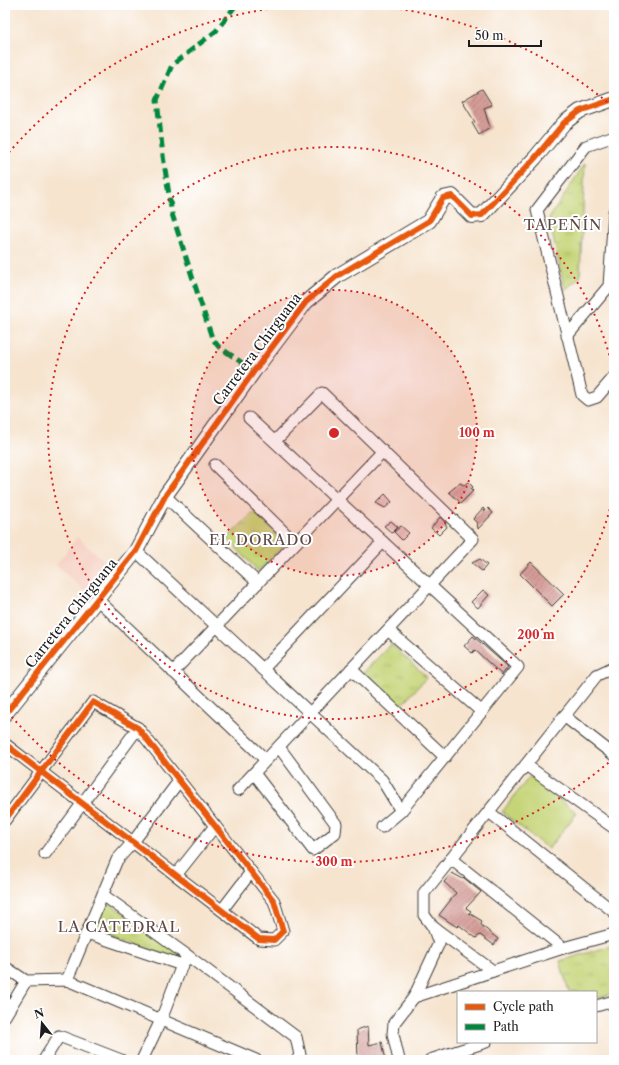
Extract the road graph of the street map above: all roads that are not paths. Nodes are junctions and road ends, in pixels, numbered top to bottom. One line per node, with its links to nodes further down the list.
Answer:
1 (614, 99): 10 (street, Carretera Chirguana)
2 (614, 136): 4 (street)
3 (614, 212): 4 (street)
4 (568, 336): 5 (street)
5 (614, 377)
6 (249, 418): 7 (street)
7 (274, 441): 8 (street); 11 (street)
8 (383, 451): 11 (street); 16 (street)
9 (215, 465): 13 (street)
10 (165, 496): 14 (street, Carretera Chirguana); 15 (street)
11 (337, 499): 12 (street); 13 (street)
12 (383, 542): 16 (street); 21 (street)
13 (295, 543): 15 (street)
14 (136, 551): 17 (street, Carretera Chirguana); 18 (street)
15 (258, 582): 18 (street)
16 (430, 586): 19 (street); 24 (street)
17 (97, 599): 23 (street); 26 (street, Carretera Chirguana)
18 (216, 626): 21 (street); 23 (street)
19 (388, 630): 20 (street); 24 (street)
20 (351, 669): 25 (street); 32 (street)
21 (263, 670): 25 (street)
22 (612, 670): 27 (street)
23 (173, 672): 33 (street)
24 (482, 712): 32 (street)
25 (310, 713): 30 (street); 40 (street)
26 (5, 714)
27 (564, 716): 31 (street); 34 (street)
28 (138, 728): 35 (street); 37 (street); 39 (street)
29 (5, 744): 35 (street)
30 (279, 747): 33 (street); 36 (street)
31 (614, 754)
32 (445, 757): 40 (street)
33 (266, 760): 36 (street)
34 (526, 765): 41 (street); 45 (street)
35 (41, 771): 39 (street); 42 (street)
36 (254, 773): 38 (street)
37 (179, 781): 43 (street); 46 (street)
38 (238, 790)
39 (82, 803): 46 (street); 47 (street)
40 (401, 811): 44 (street)
41 (489, 812): 48 (street); 53 (street)
42 (5, 820)
43 (215, 826): 49 (street); 50 (street)
44 (382, 827)
45 (614, 828)
46 (132, 842): 50 (street); 51 (street)
47 (45, 854)
48 (451, 859): 54 (street); 57 (street)
49 (251, 872): 52 (street); 52 (street)
50 (176, 875): 52 (street)
51 (103, 895): 55 (street); 58 (street)
52 (222, 910)
53 (614, 912)
54 (433, 927): 60 (street); 63 (street)
55 (87, 933): 58 (street); 61 (street)
56 (614, 934): 57 (street)
57 (563, 948): 60 (street)
58 (185, 961): 67 (street); 73 (street)
59 (5, 967): 62 (street)
60 (493, 971): 63 (street)
61 (67, 980): 62 (street); 67 (street)
62 (26, 981): 66 (street)
63 (414, 996): 74 (street)
64 (614, 1001): 65 (street)
65 (597, 1006)
66 (5, 1016)
67 (161, 1020): 71 (street); 72 (street)
68 (483, 1043): 75 (street)
69 (44, 1060): 70 (street)
70 (121, 1060)
71 (142, 1060)
72 (256, 1060)
73 (297, 1060)
74 (399, 1060)
75 (430, 1060)

